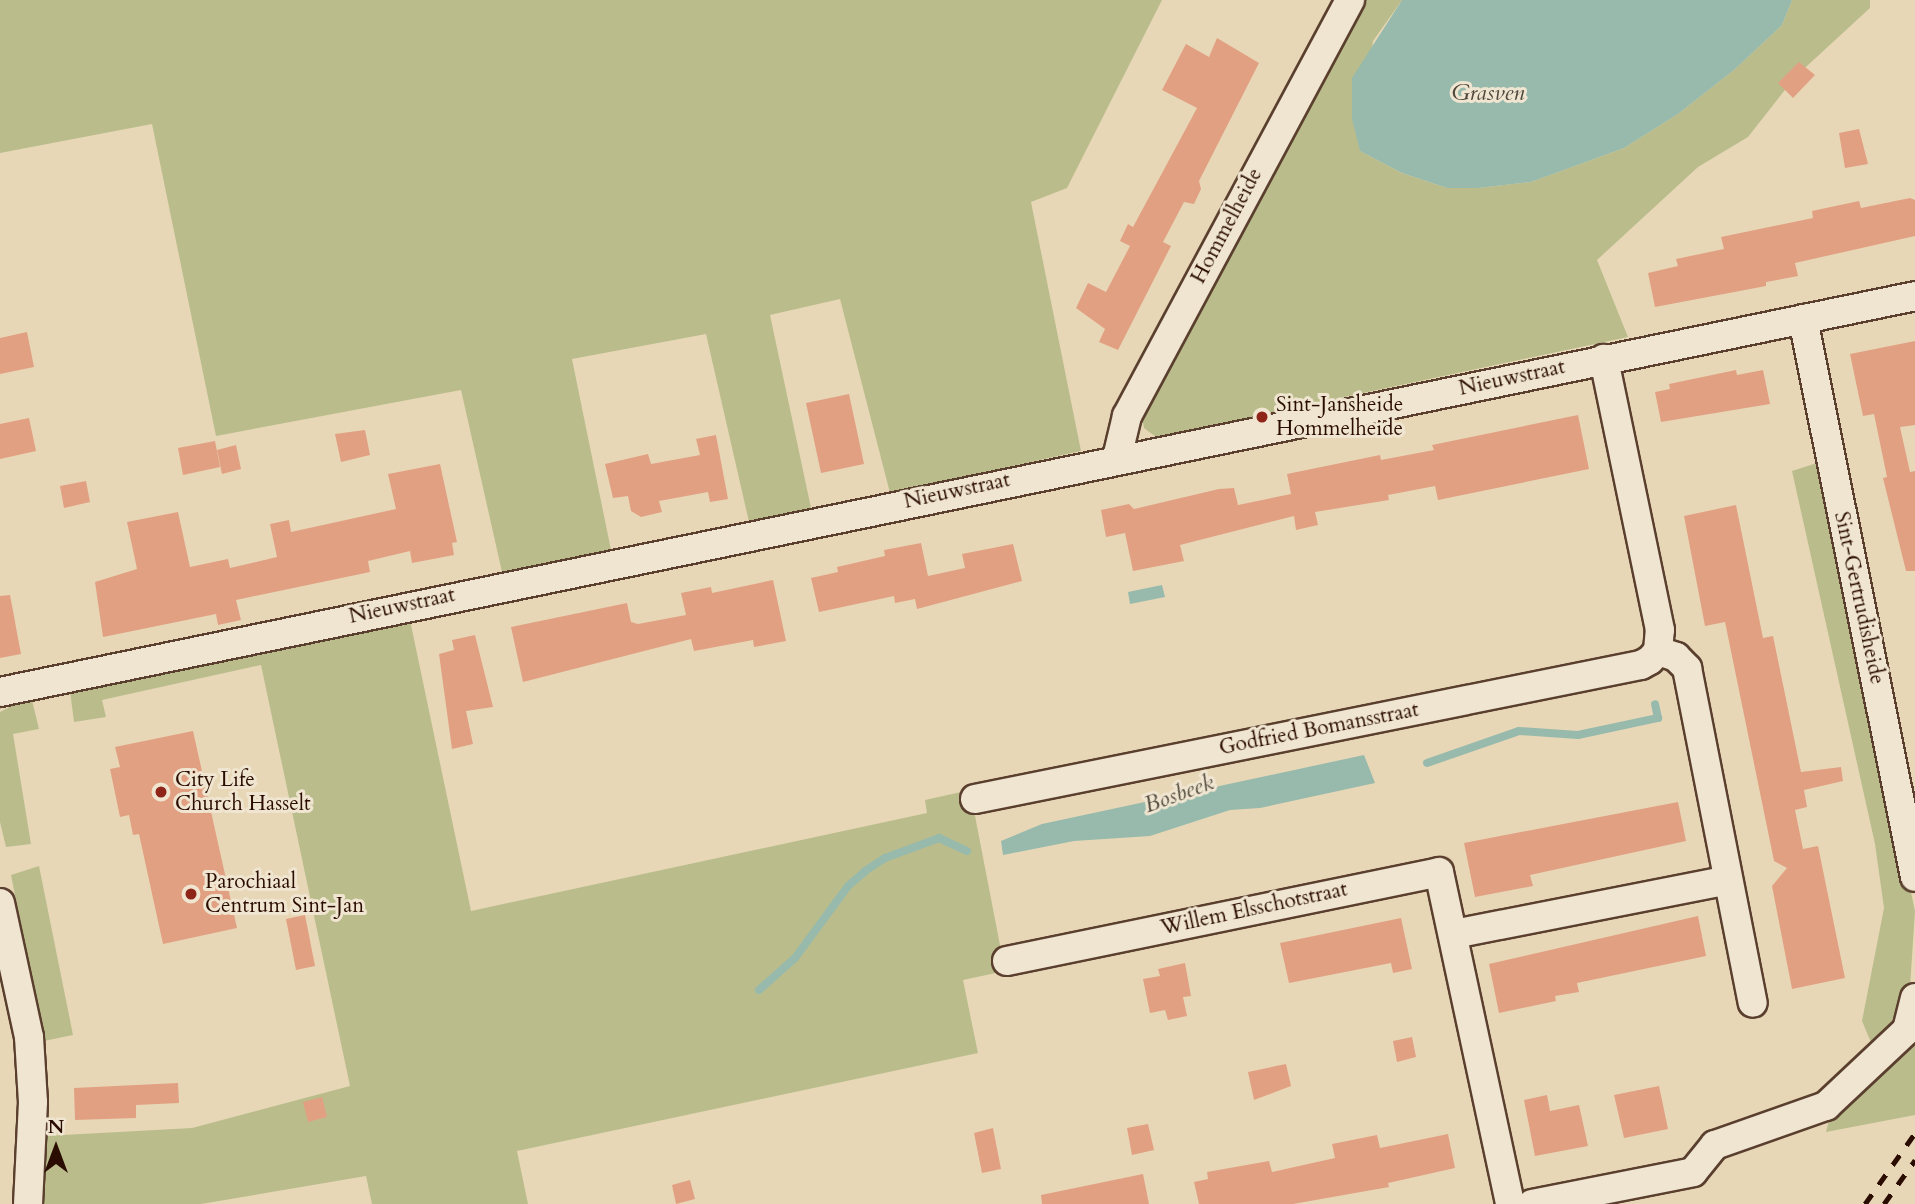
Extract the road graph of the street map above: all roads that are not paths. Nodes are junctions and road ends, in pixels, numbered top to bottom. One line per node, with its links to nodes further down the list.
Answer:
1 (1350, 0): 5 (street, Hommelheide)
2 (1915, 296): 3 (street, Nieuwstraat)
3 (1802, 319): 4 (street, Nieuwstraat); 9 (street, Sint-Gertrudisheide)
4 (1604, 359): 5 (street, Nieuwstraat); 6 (street)
5 (1117, 458): 7 (street, Nieuwstraat)
6 (1658, 651): 8 (street, Godfried Bomansstraat); 10 (street)
7 (0, 692)
8 (975, 799)
9 (1915, 877)
10 (1728, 880): 12 (street); 15 (street)
11 (0, 904): 16 (street)
12 (1454, 934): 13 (street, Willem Elsschotstraat); 17 (street, Willem Elsschotstraat)
13 (1007, 961)
14 (1915, 998): 18 (street)
15 (1753, 1003)
16 (28, 1204)
17 (1510, 1204)
18 (1532, 1204)

